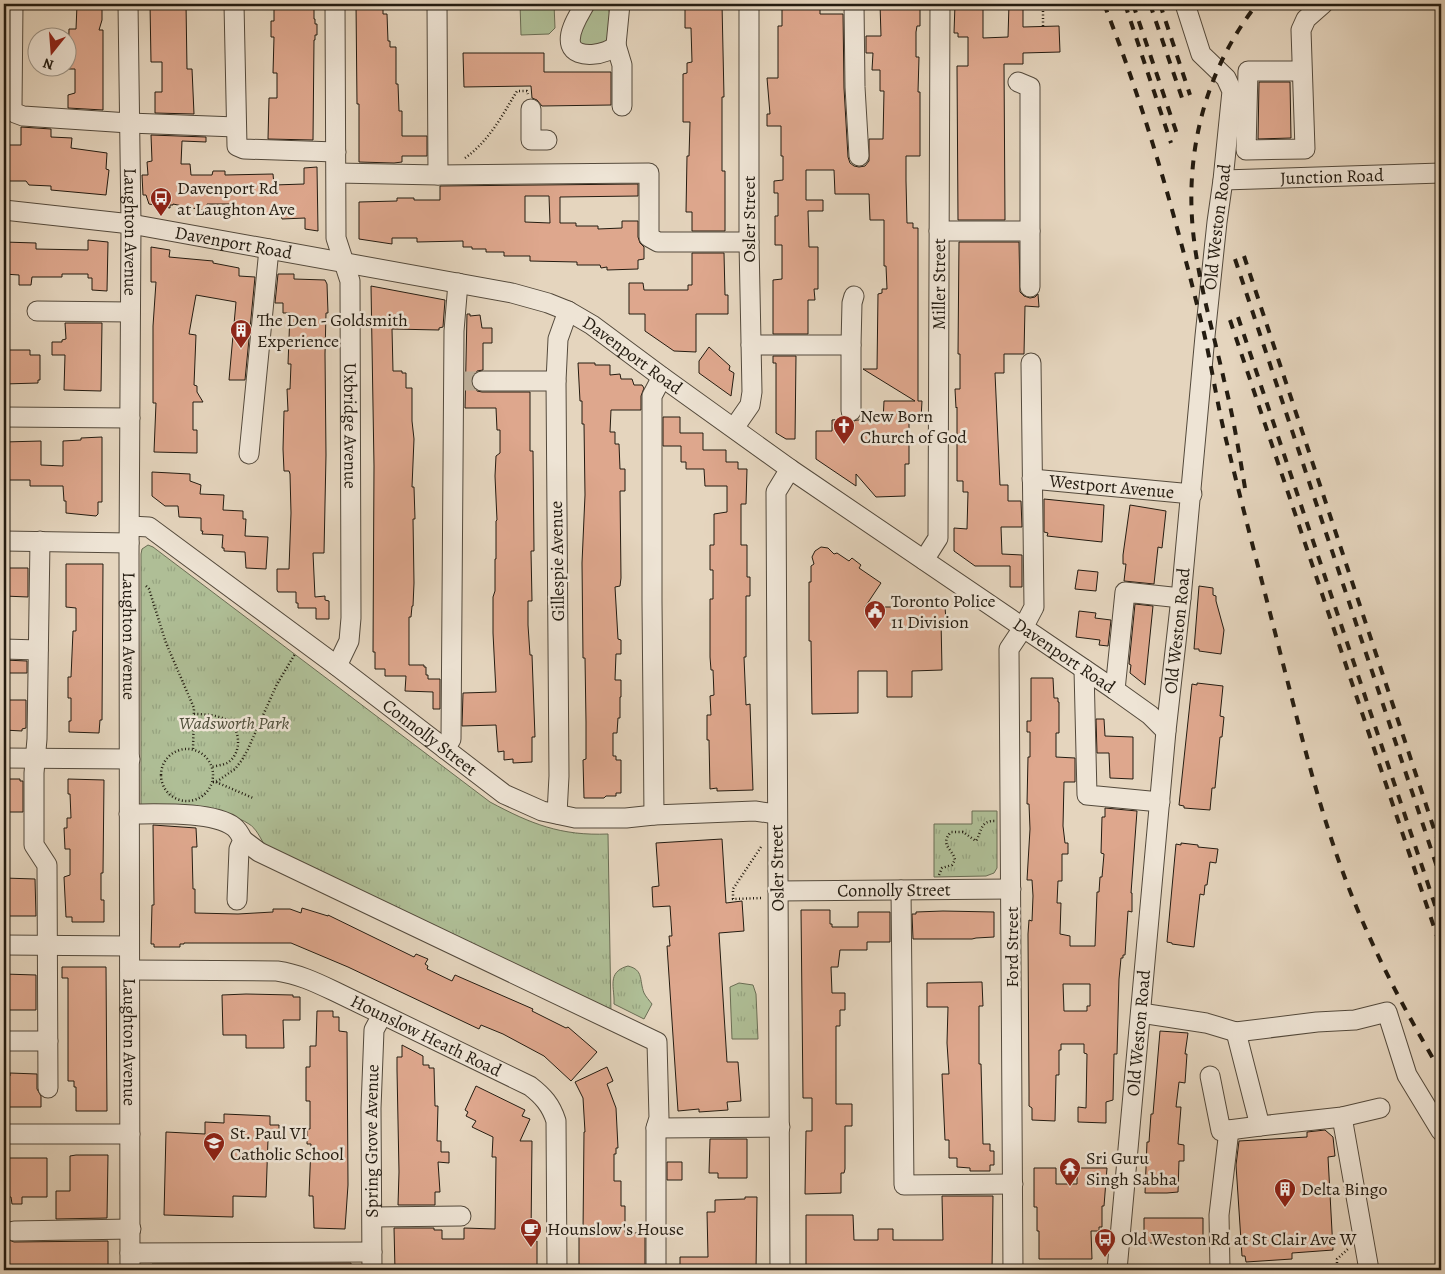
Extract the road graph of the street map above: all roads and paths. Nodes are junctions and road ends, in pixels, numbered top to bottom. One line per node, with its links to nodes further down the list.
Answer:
1 (13, 4): 20 (street)
2 (128, 4): 20 (street, Laughton Avenue)
3 (234, 4): 21 (street)
4 (335, 4): 23 (street, Uxbridge Avenue)
5 (437, 4): 28 (street)
6 (585, 4): 15 (street)
7 (620, 4): 15 (street)
8 (749, 4): 34 (street, Osler Street)
9 (854, 4): 24 (street)
10 (940, 4): 32 (street, Miller Street)
11 (1043, 4): 14 (path)
12 (1185, 4): 29 (street, Old Weston Road)
13 (1323, 4): 16 (street)
14 (1043, 26)
15 (616, 46): 18 (street)
16 (1302, 70): 16 (street)
17 (1018, 82): 33 (street)
18 (622, 106)
19 (531, 110): 22 (street); 25 (path)
20 (129, 123): 21 (street); 31 (street, Laughton Avenue)
21 (236, 127): 23 (street)
22 (547, 140)
23 (336, 152): 26 (street, Uxbridge Avenue)
24 (859, 156)
25 (460, 161)
26 (337, 173): 28 (street); 36 (street, Uxbridge Avenue)
27 (1441, 173): 29 (street, Junction Road)
28 (438, 175): 34 (street)
29 (1223, 180): 56 (street, Old Weston Road)
30 (4, 210): 31 (street, Davenport Road)
31 (131, 224): 35 (street, Davenport Road); 42 (street, Laughton Avenue)
32 (939, 231): 33 (street); 60 (street, Miller Street)
33 (1030, 231): 38 (street)
34 (749, 242): 43 (street, Osler Street)
35 (269, 249): 36 (street, Davenport Road); 53 (street)
36 (345, 263): 37 (street, Davenport Road); 67 (street, Uxbridge Avenue)
37 (458, 283): 40 (street, Davenport Road); 72 (street)
38 (1030, 287)
39 (854, 296): 44 (street)
40 (568, 311): 46 (street, Davenport Road); 48 (street, Gillespie Avenue)
41 (37, 312): 42 (street)
42 (130, 312): 51 (street, Laughton Avenue)
43 (751, 345): 44 (street); 52 (street, Osler Street)
44 (851, 345): 49 (street)
45 (1030, 362): 55 (street, Ford Street)
46 (662, 377): 52 (street, Davenport Road); 84 (street)
47 (482, 381): 48 (street)
48 (556, 381): 82 (street, Gillespie Avenue)
49 (850, 411)
50 (4, 417): 51 (street)
51 (130, 418): 57 (street, Laughton Avenue)
52 (734, 428): 54 (street, Davenport Road)
53 (249, 454)
54 (790, 469): 60 (street, Davenport Road); 83 (street, Osler Street)
55 (1032, 478): 56 (street, Westport Avenue); 63 (street, Ford Street)
56 (1192, 494): 62 (street, Old Weston Road)
57 (129, 534): 59 (street, Connolly Street); 67 (street, Connolly Street); 76 (street, Laughton Avenue)
58 (4, 541): 59 (street, Connolly Street)
59 (40, 542): 65 (street)
60 (924, 560): 63 (street, Davenport Road)
61 (142, 583): 70 (path)
62 (1181, 598): 69 (street); 71 (street, Old Weston Road)
63 (1023, 628): 68 (street, Davenport Road); 90 (street, Ford Street)
64 (4, 649): 65 (street)
65 (38, 650): 75 (street)
66 (297, 651): 78 (path)
67 (337, 666): 72 (street, Connolly Street)
68 (1084, 669): 69 (street, Davenport Road); 80 (street)
69 (1115, 690): 71 (street, Davenport Road)
70 (194, 714): 73 (path); 77 (path)
71 (1166, 731): 80 (street, Old Weston Road)
72 (445, 749): 82 (street, Connolly Street)
73 (193, 750): 77 (path); 78 (path)
74 (4, 758): 75 (street)
75 (36, 758): 76 (street); 94 (street)
76 (130, 759): 81 (street, Laughton Avenue)
77 (211, 767): 78 (path)
78 (214, 782): 79 (path)
79 (253, 798)
80 (1160, 802): 97 (street, Old Weston Road)
81 (130, 814): 86 (street); 95 (street, Laughton Avenue)
82 (557, 814): 84 (street, Connolly Street)
83 (776, 814): 84 (street, Connolly Street); 91 (street, Osler Street)
84 (654, 815)
85 (999, 821): 88 (path)
86 (243, 840): 92 (street); 108 (street)
87 (762, 845): 91 (path)
88 (938, 879)
89 (901, 890): 90 (street, Connolly Street); 91 (street, Connolly Street); 113 (street)
90 (1011, 890): 113 (street, Ford Street)
91 (773, 894): 107 (street, Osler Street)
92 (238, 900)
93 (4, 945): 94 (street)
94 (47, 945): 95 (street); 100 (street)
95 (129, 946): 96 (street, Laughton Avenue)
96 (130, 970): 98 (street, Hounslow Heath Road); 112 (street, Laughton Avenue)
97 (1141, 1013): 99 (street); 125 (street, Old Weston Road)
98 (382, 1014): 114 (street, Spring Grove Avenue); 121 (street, Hounslow Heath Road)
99 (1236, 1032): 106 (street); 110 (street)
100 (48, 1041): 101 (street); 103 (street)
101 (4, 1042)
102 (1210, 1076): 109 (street)
103 (48, 1088)
104 (1380, 1108): 105 (street)
105 (1342, 1117): 106 (street); 118 (street)
106 (1260, 1126): 109 (street)
107 (780, 1127): 108 (street); 123 (street, Osler Street)
108 (656, 1128): 122 (street)
109 (1229, 1130): 126 (street)
110 (1441, 1131)
111 (4, 1134): 112 (street)
112 (130, 1134): 116 (street, Laughton Avenue)
113 (1013, 1184): 124 (street, Ford Street)
114 (373, 1216): 115 (street); 119 (street, Spring Grove Avenue)
115 (461, 1216)
116 (131, 1230): 117 (street); 120 (street, Laughton Avenue)
117 (14, 1231)
118 (1364, 1235): 127 (path); 128 (street)
119 (372, 1261): 120 (street)
120 (130, 1262)
121 (557, 1270)
122 (656, 1270)
123 (780, 1270)
124 (1014, 1270)
125 (1117, 1270)
126 (1220, 1270)
127 (1337, 1270)
128 (1369, 1270)

